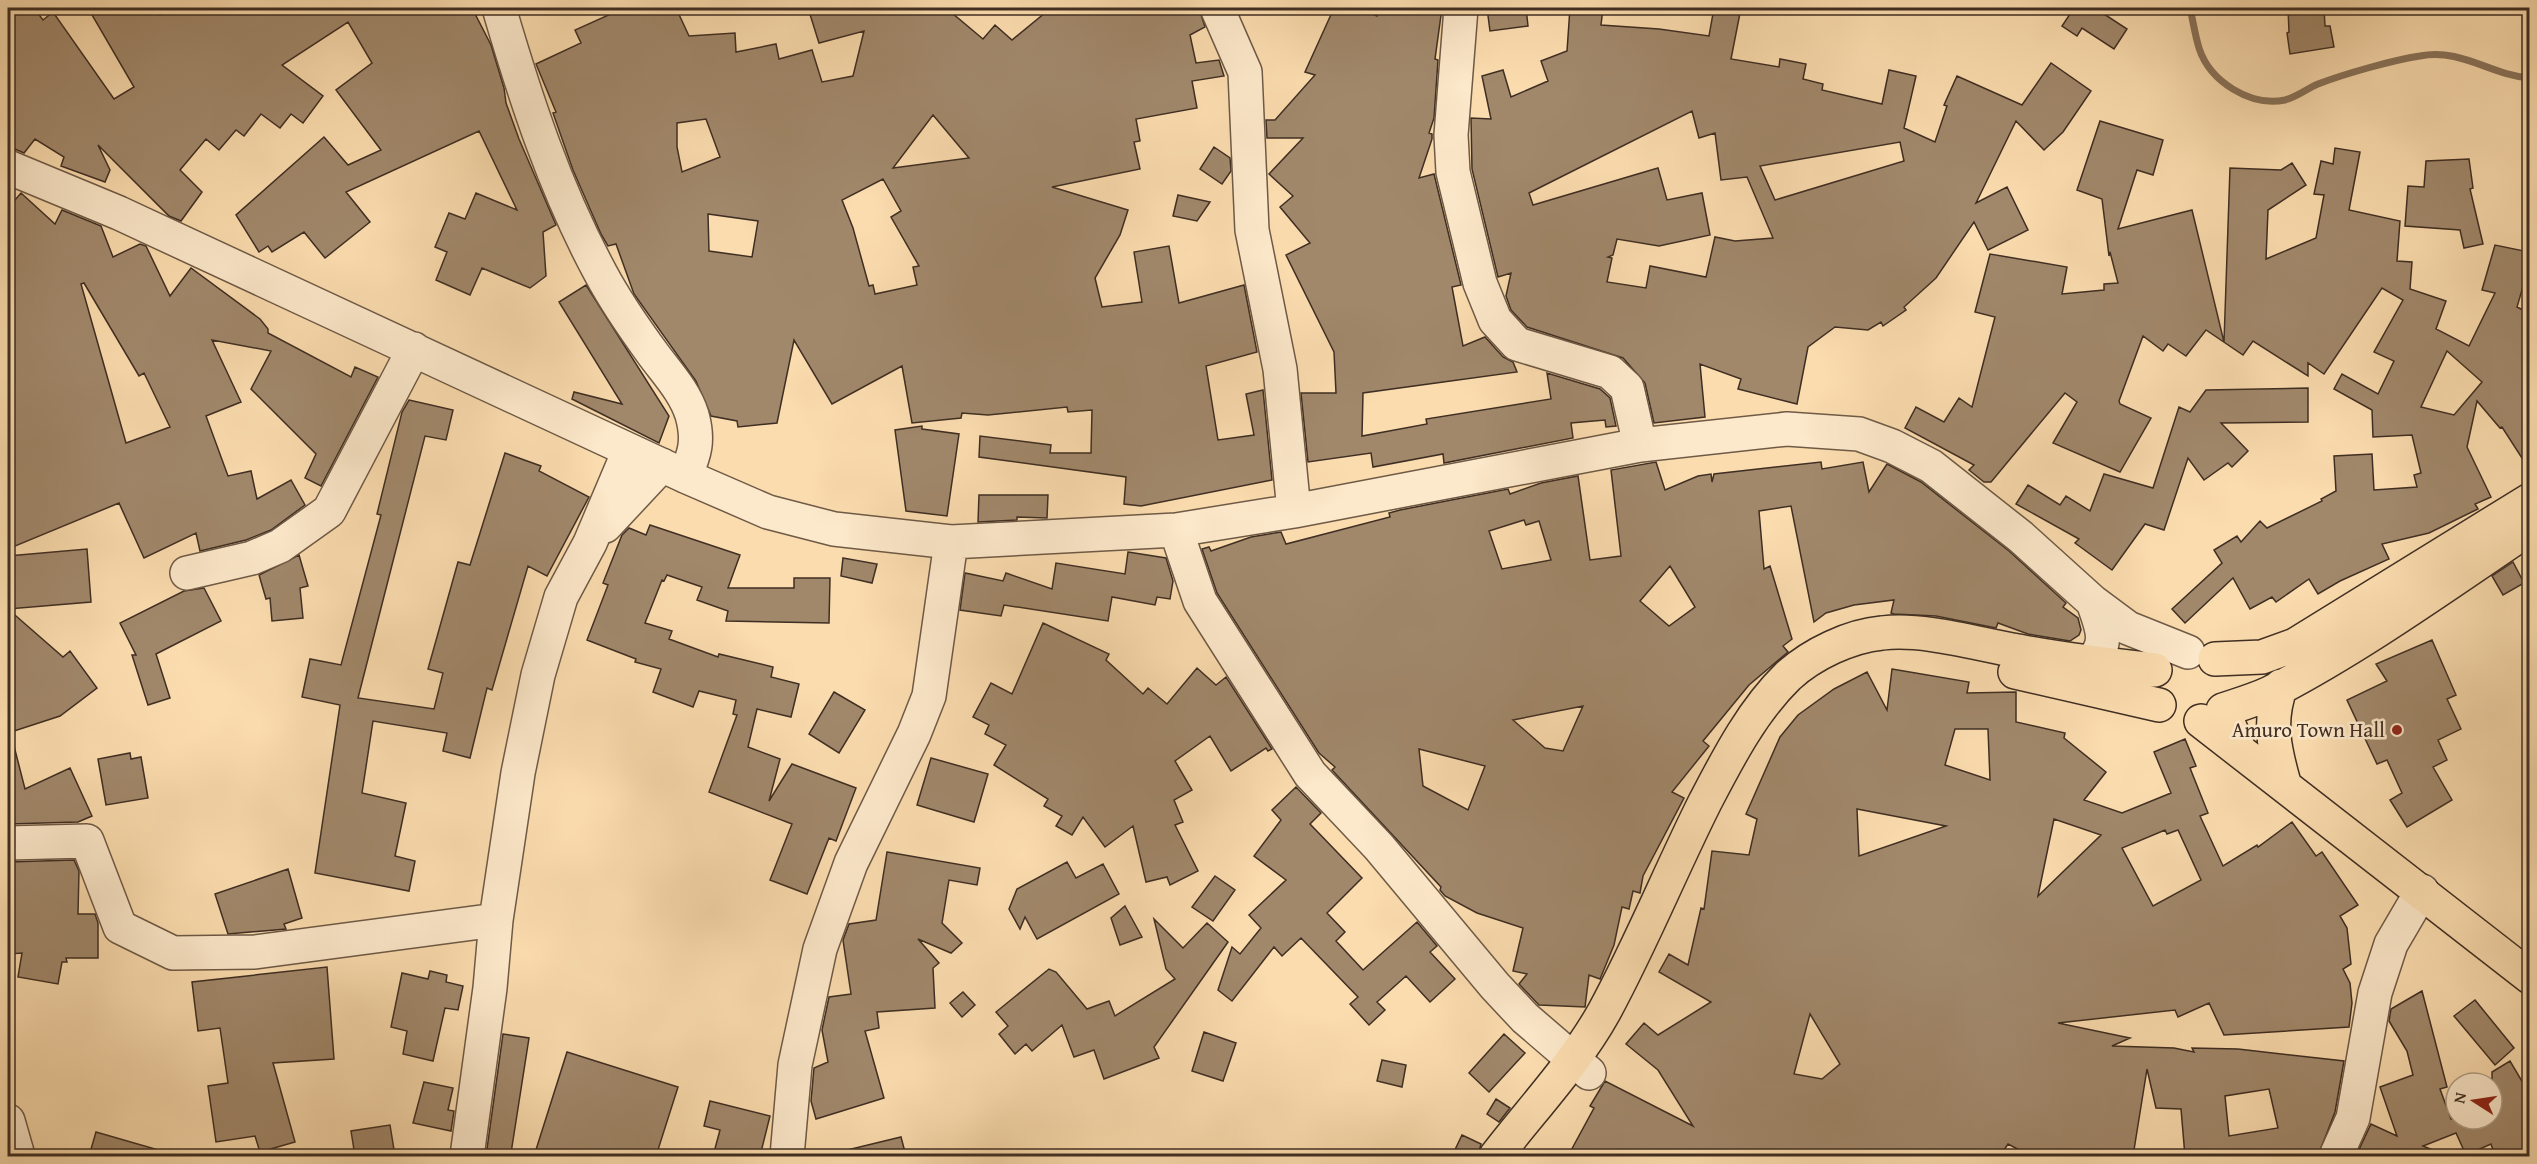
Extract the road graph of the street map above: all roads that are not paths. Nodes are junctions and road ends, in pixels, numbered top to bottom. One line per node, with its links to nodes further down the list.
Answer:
1 (499, 8): 8 (street)
2 (1217, 8): 10 (street)
3 (1461, 8): 6 (street)
4 (8, 166): 5 (street)
5 (414, 349): 7 (street); 15 (street)
6 (1640, 444): 10 (street); 16 (street)
7 (629, 451): 8 (street); 14 (street)
8 (673, 470): 13 (street); 14 (street)
9 (2529, 500): 18 (main road)
10 (1294, 512): 12 (street)
11 (2529, 528): 21 (main road)
12 (1176, 530): 13 (street); 29 (street)
13 (951, 542): 33 (street)
14 (590, 543): 27 (street)
15 (188, 573)
16 (2093, 602): 17 (street); 19 (street)
17 (2128, 628): 18 (street); 20 (street)
18 (2201, 655): 20 (main road); 23 (main road)
19 (2090, 662): 20 (main road); 29 (main road)
20 (2155, 670): 22 (main road)
21 (2281, 686): 23 (main road); 24 (main road)
22 (2159, 705): 23 (main road); 29 (main road)
23 (2212, 716): 24 (main road)
24 (2284, 783): 26 (main road)
25 (8, 843): 27 (street)
26 (2422, 891): 28 (main road); 36 (street)
27 (496, 920): 32 (street)
28 (2529, 976)
29 (1580, 1066): 34 (main road); 35 (main road)
30 (8, 1121): 31 (street)
31 (18, 1156)
32 (467, 1156)
33 (787, 1156)
34 (1496, 1156)
35 (1524, 1156)
36 (2336, 1156)

